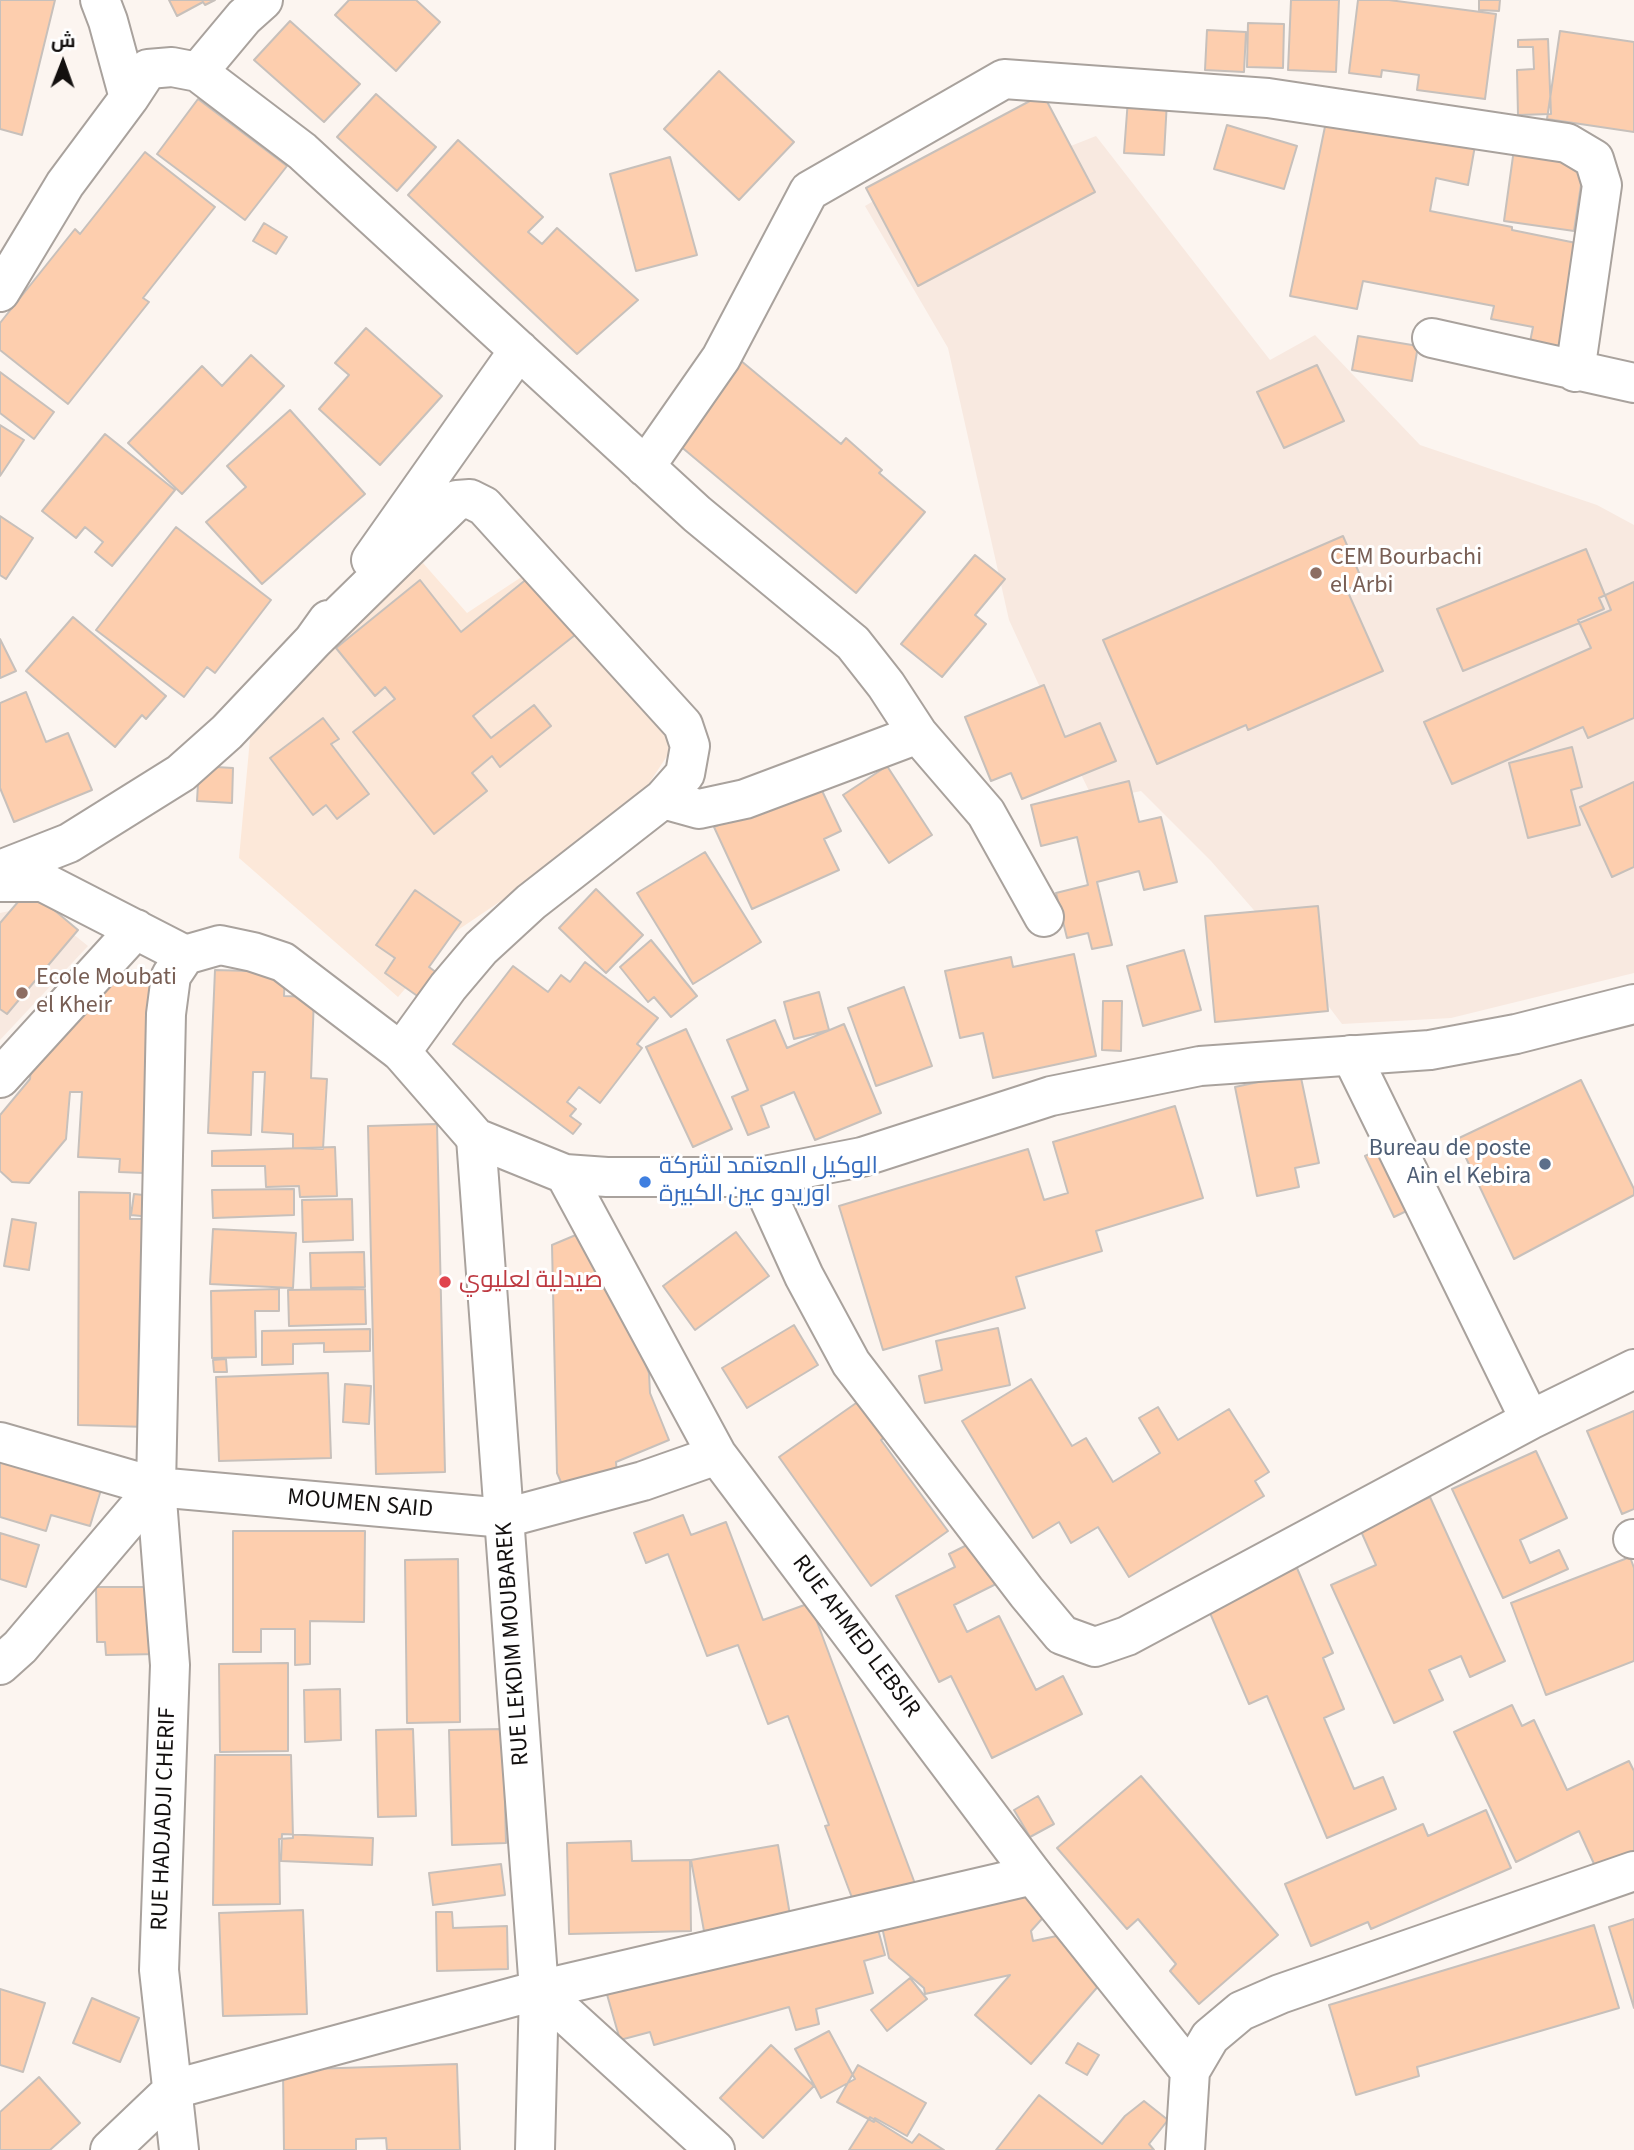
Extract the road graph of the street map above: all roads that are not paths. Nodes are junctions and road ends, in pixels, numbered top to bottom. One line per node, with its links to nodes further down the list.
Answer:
1 (100, 0): 4 (street)
2 (263, 0): 3 (street)
3 (198, 72): 4 (street); 7 (street)
4 (129, 98): 5 (street)
5 (0, 292)
6 (1432, 338): 8 (street)
7 (519, 349): 10 (street); 11 (street)
8 (1575, 372): 9 (street); 10 (street)
9 (1634, 383)
10 (645, 467): 12 (street)
11 (313, 641): 13 (street); 14 (street)
12 (918, 734): 13 (street); 16 (street)
13 (663, 799): 20 (street)
14 (0, 870)
15 (0, 882): 17 (street)
16 (1044, 917)
17 (136, 929): 18 (street); 22 (street)
18 (185, 956): 20 (street); 30 (street, RUE HADJADJI CHERIF)
19 (1634, 1004): 21 (street)
20 (401, 1052): 23 (street)
21 (1351, 1055): 25 (street); 27 (street)
22 (0, 1078)
23 (476, 1138): 24 (street); 31 (street, RUE LEKDIM MOUBAREK)
24 (565, 1174): 25 (street); 29 (street, RUE AHMED LEBSIR)
25 (759, 1177): 27 (street)
26 (1634, 1369): 27 (street)
27 (1530, 1420)
28 (0, 1442): 30 (street, MOUMEN SAID)
29 (717, 1455): 31 (street, MOUMEN SAID); 34 (street, RUE AHMED LEBSIR)
30 (156, 1487): 31 (street, MOUMEN SAID); 32 (street); 37 (street, RUE HADJADJI CHERIF)
31 (505, 1518): 35 (street, RUE LEKDIM MOUBAREK)
32 (0, 1665)
33 (1634, 1871): 36 (street)
34 (1033, 1875): 35 (street); 36 (street, RUE AHMED LEBSIR)
35 (539, 1990): 37 (street); 40 (street, RUE LEKDIM MOUBAREK); 41 (street)
36 (1189, 2071): 42 (street)
37 (174, 2089): 38 (street); 39 (street, RUE HADJADJI CHERIF)
38 (110, 2150)
39 (179, 2150)
40 (536, 2150)
41 (715, 2150)
42 (1185, 2150)

